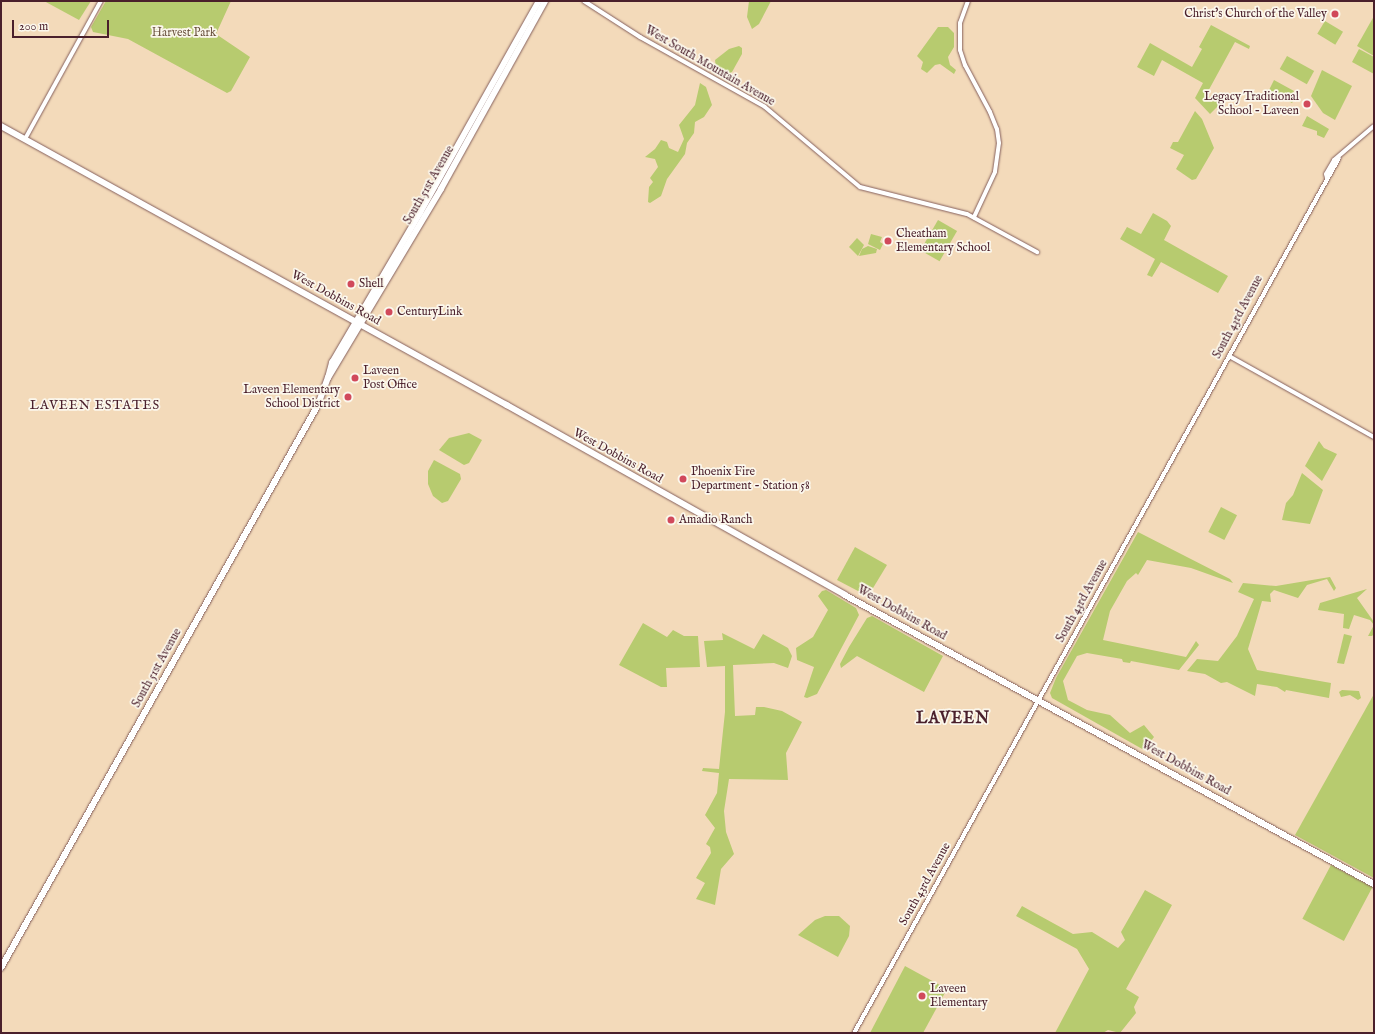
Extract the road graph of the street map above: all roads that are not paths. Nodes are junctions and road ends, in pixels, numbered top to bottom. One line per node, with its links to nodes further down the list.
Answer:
1 (101, 1): 8 (street)
2 (539, 1): 10 (main road, South 51st Avenue)
3 (545, 1): 12 (main road, South 51st Avenue)
4 (584, 1): 9 (street, West South Mountain Avenue)
5 (968, 1): 9 (street)
6 (1, 126): 8 (main road, West Dobbins Road)
7 (1374, 126): 14 (street, South 43rd Avenue)
8 (25, 139): 13 (main road, West Dobbins Road)
9 (974, 217): 11 (street, West South Mountain Avenue)
10 (399, 247): 12 (main road); 13 (main road, South 51st Avenue)
11 (1037, 252)
12 (389, 274): 13 (main road, South 51st Avenue)
13 (358, 322): 16 (main road, West Dobbins Road); 18 (main road, South 51st Avenue)
14 (1229, 356): 15 (street); 16 (street, South 43rd Avenue)
15 (1374, 437)
16 (1039, 699): 17 (main road, West Dobbins Road); 19 (street, South 43rd Avenue)
17 (1374, 884)
18 (1, 968)
19 (854, 1033)

